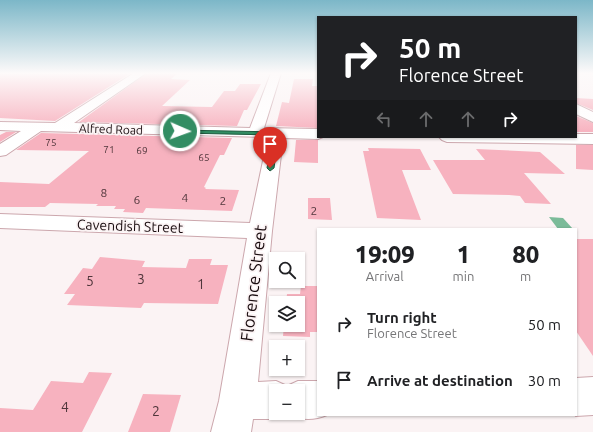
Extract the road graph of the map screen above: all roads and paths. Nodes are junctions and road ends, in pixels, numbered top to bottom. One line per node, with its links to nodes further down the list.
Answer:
1 (111, 93): 7 (street)
2 (273, 93): 8 (street, Florence Street)
3 (577, 109): 4 (street)
4 (593, 118)
5 (0, 126): 6 (street, Alfred Road)
6 (38, 127): 7 (street, Alfred Road); 12 (street)
7 (59, 128): 8 (street, Alfred Road)
8 (266, 133): 9 (street, Alfred Road); 14 (street, Florence Street)
9 (317, 134)
10 (520, 138): 11 (street)
11 (593, 139)
12 (0, 151)
13 (0, 221): 14 (street, Cavendish Street)
14 (260, 231): 20 (street, Florence Street)
15 (593, 396): 16 (street)
16 (577, 397)
17 (305, 400): 18 (street)
18 (317, 400)
19 (269, 403): 20 (street)
20 (234, 416)

